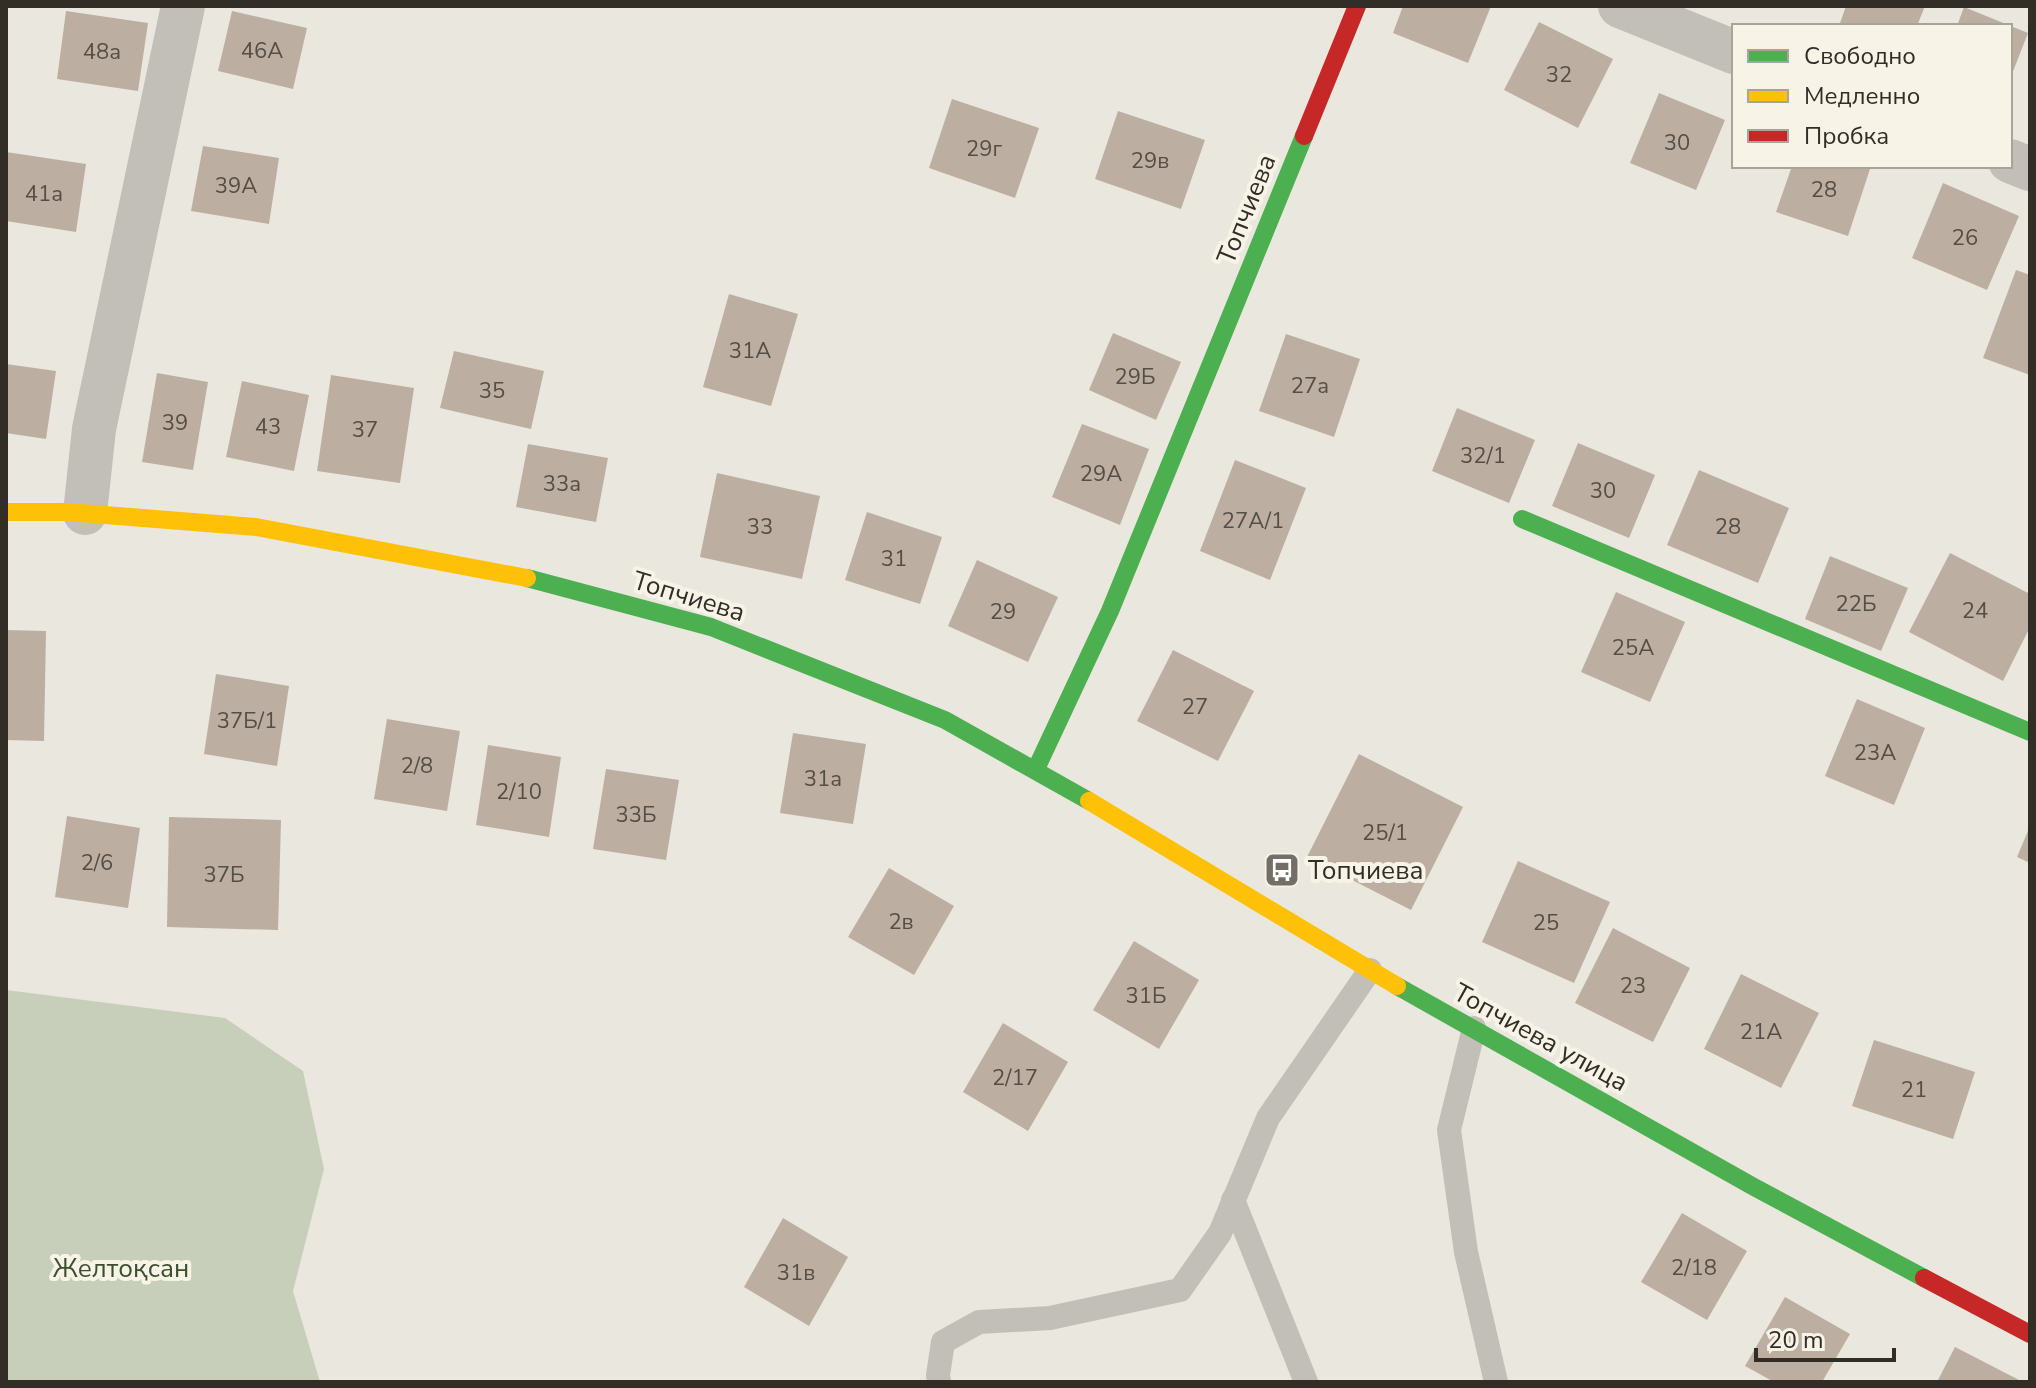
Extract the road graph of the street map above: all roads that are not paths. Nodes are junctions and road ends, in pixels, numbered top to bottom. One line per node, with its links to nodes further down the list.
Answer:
1 (183, 6): 6 (street)
2 (1357, 6): 9 (street, Топчиева)
3 (1620, 6): 4 (street)
4 (1732, 51)
5 (6, 512): 6 (street, Топчиева)
6 (85, 513): 9 (street, Топчиева)
7 (1522, 519): 8 (street)
8 (2030, 732)
9 (1036, 769): 10 (street, Топчиева улица)
10 (1370, 970): 11 (street, Топчиева улица); 12 (lane)
11 (1474, 1028): 13 (street, Топчиева улица); 16 (lane)
12 (1233, 1200): 14 (lane); 15 (lane)
13 (2030, 1334)
14 (934, 1380)
15 (1306, 1382)
16 (1496, 1382)

